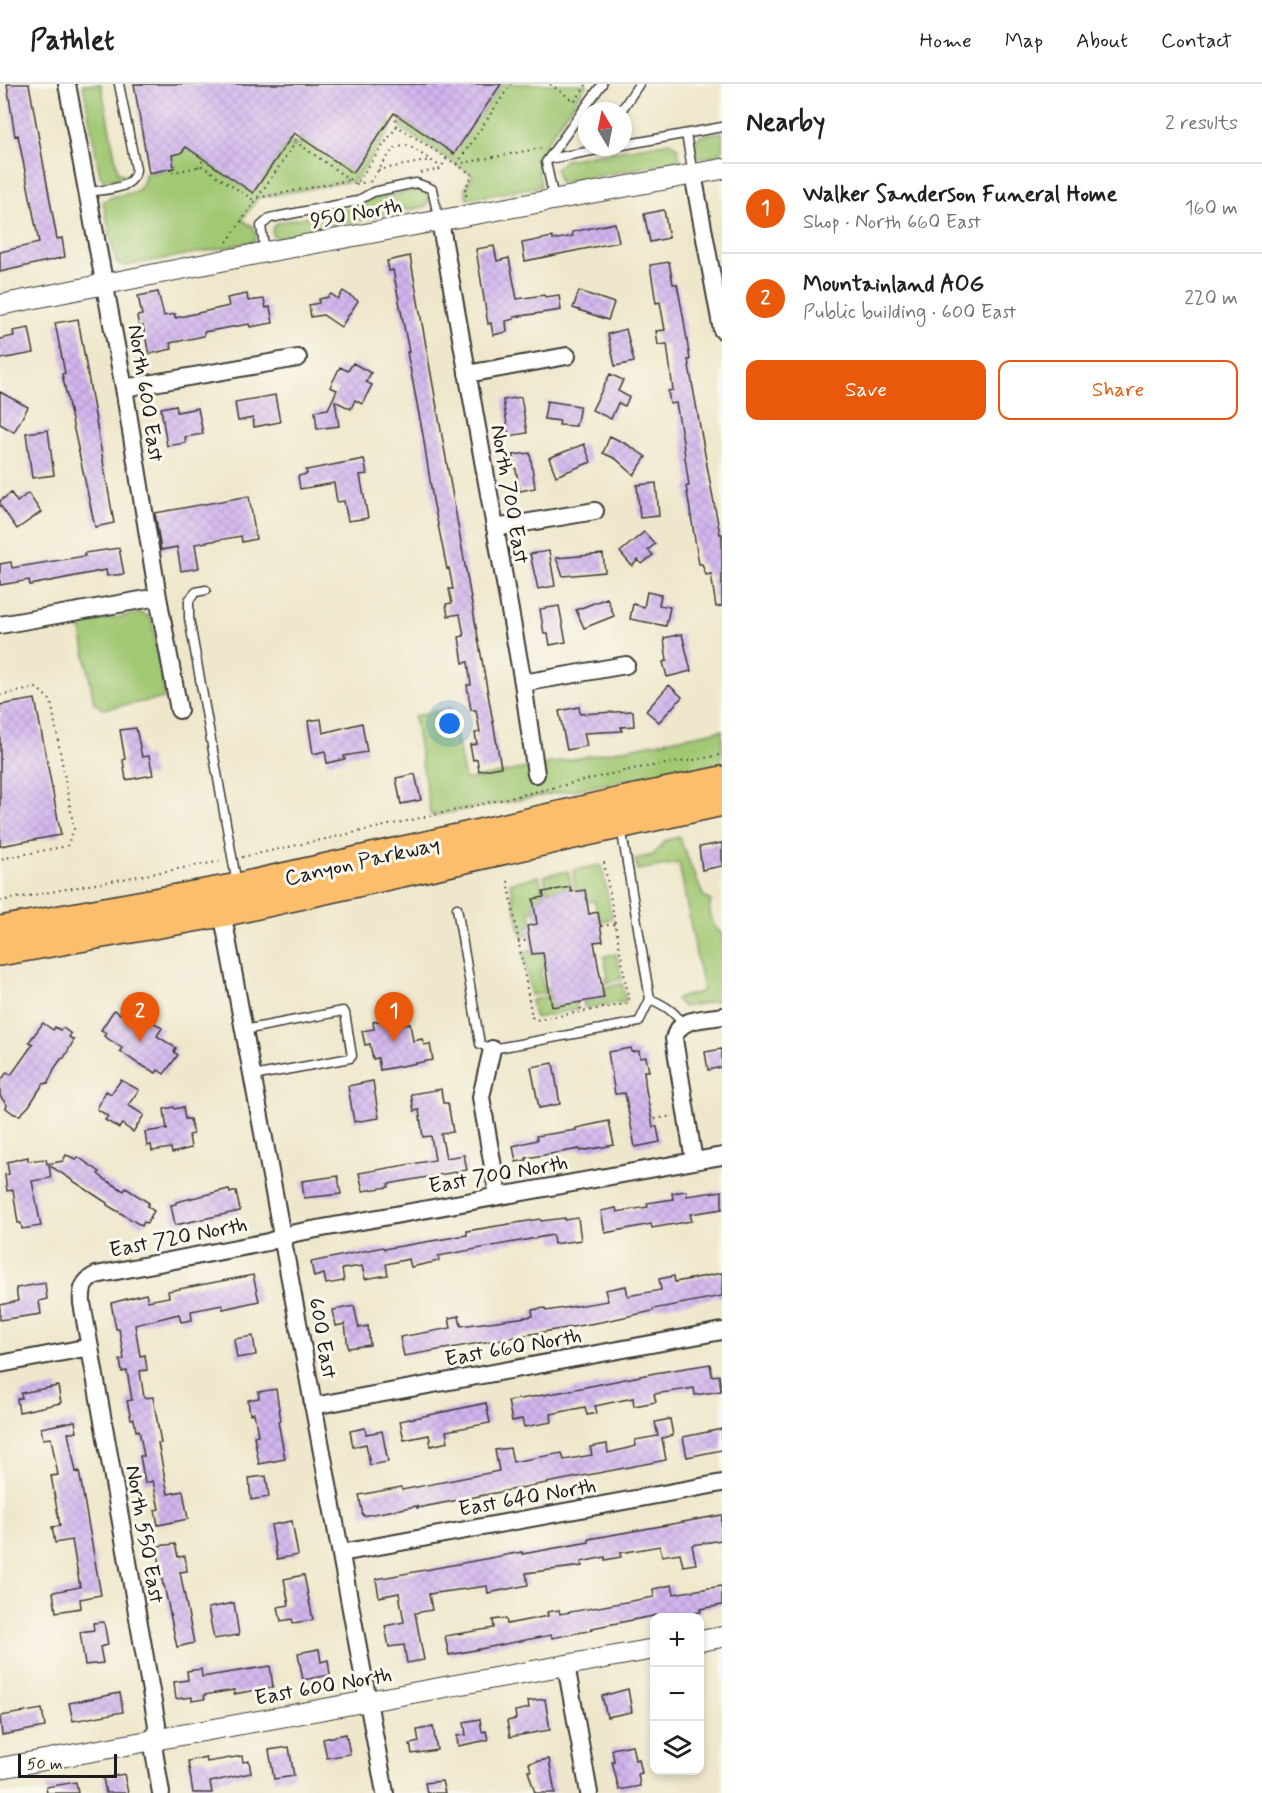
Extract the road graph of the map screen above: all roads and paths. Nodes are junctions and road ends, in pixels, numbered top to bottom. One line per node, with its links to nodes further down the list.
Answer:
1 (68, 84): 29 (street, North 600 East)
2 (119, 84): 29 (lane)
3 (511, 84): 16 (path)
4 (549, 84): 7 (path)
5 (602, 84): 19 (lane)
6 (639, 84): 8 (lane)
7 (575, 101)
8 (627, 102)
9 (394, 113): 10 (path)
10 (397, 126): 27 (path); 31 (path)
11 (722, 127): 13 (lane)
12 (294, 133): 14 (path)
13 (686, 134): 15 (lane); 26 (lane)
14 (296, 142): 27 (path); 30 (path)
15 (632, 143)
16 (543, 148)
17 (578, 153): 19 (lane)
18 (204, 159): 21 (path)
19 (549, 159): 32 (lane)
20 (431, 160): 22 (path); 25 (path); 25 (path)
21 (198, 167): 23 (path); 33 (path)
22 (441, 167)
23 (170, 169)
24 (722, 169): 26 (street, 950 North)
25 (378, 170): 28 (path)
26 (693, 174): 32 (street, 950 North); 39 (street)
27 (350, 180): 30 (path)
28 (370, 182)
29 (88, 192): 37 (street, North 600 East)
30 (258, 198): 33 (path)
31 (467, 199)
32 (554, 199): 34 (street, 950 North)
33 (255, 201): 35 (path)
34 (440, 221): 36 (street, 950 North); 36 (lane); 42 (street, North 700 East)
35 (222, 250)
36 (266, 252): 37 (street, 950 North)
37 (106, 285): 38 (street, 950 North); 43 (street, North 600 East)
38 (0, 305)
39 (722, 330)
40 (567, 356): 42 (street)
41 (298, 358): 43 (street)
42 (467, 374): 45 (street, North 700 East)
43 (124, 388): 47 (street, North 600 East)
44 (595, 511): 45 (street)
45 (495, 528): 50 (street, North 700 East)
46 (206, 590): 59 (lane)
47 (158, 597): 48 (street); 52 (street, North 600 East)
48 (0, 625)
49 (626, 665): 50 (street)
50 (523, 683): 54 (street, North 700 East)
51 (0, 695): 58 (path)
52 (179, 710)
53 (722, 754): 59 (path)
54 (536, 774)
55 (722, 780): 62 (highway, Canyon Parkway)
56 (722, 802): 57 (highway, Canyon Parkway)
57 (620, 823): 62 (highway, Canyon Parkway); 71 (lane)
58 (0, 859)
59 (232, 859): 62 (lane); 63 (path)
60 (604, 862): 65 (path)
61 (508, 881): 69 (path)
62 (226, 897): 67 (highway, Canyon Parkway); 70 (highway, Canyon Parkway); 76 (street, 600 East)
63 (0, 902)
64 (457, 908): 77 (lane)
65 (615, 924): 66 (path); 73 (path)
66 (600, 926)
67 (0, 930)
68 (530, 940): 69 (path)
69 (518, 942): 73 (path)
70 (0, 952)
71 (650, 999): 75 (lane); 77 (lane)
72 (580, 1002): 73 (path)
73 (581, 1012)
74 (722, 1016): 75 (street)
75 (679, 1028): 82 (street)
76 (244, 1030): 78 (street, 600 East); 78 (lane)
77 (492, 1049): 83 (street)
78 (253, 1076): 84 (street, 600 East)
79 (674, 1116): 80 (path)
80 (655, 1119)
81 (722, 1156): 82 (street, East 700 North)
82 (694, 1161): 83 (street, East 700 North)
83 (498, 1196): 84 (street, East 700 North)
84 (283, 1237): 85 (street, East 720 North); 89 (street, 600 East)
85 (85, 1283): 87 (street, North 550 East)
86 (722, 1331): 89 (street, East 660 North)
87 (90, 1347): 88 (street); 97 (street, North 550 East)
88 (0, 1364)
89 (313, 1406): 91 (street, 600 East)
90 (722, 1483): 91 (street, East 640 North)
91 (341, 1553): 96 (street, 600 East)
92 (722, 1637): 93 (street)
93 (704, 1640)
94 (650, 1650): 95 (street, East 600 North)
95 (566, 1665): 96 (street, East 600 North); 101 (street)
96 (369, 1701): 97 (street, East 600 North); 100 (street, 600 East)
97 (156, 1739): 98 (street, East 600 North); 99 (street, North 550 East)
98 (0, 1768)
99 (161, 1793)
100 (385, 1793)
101 (589, 1793)

